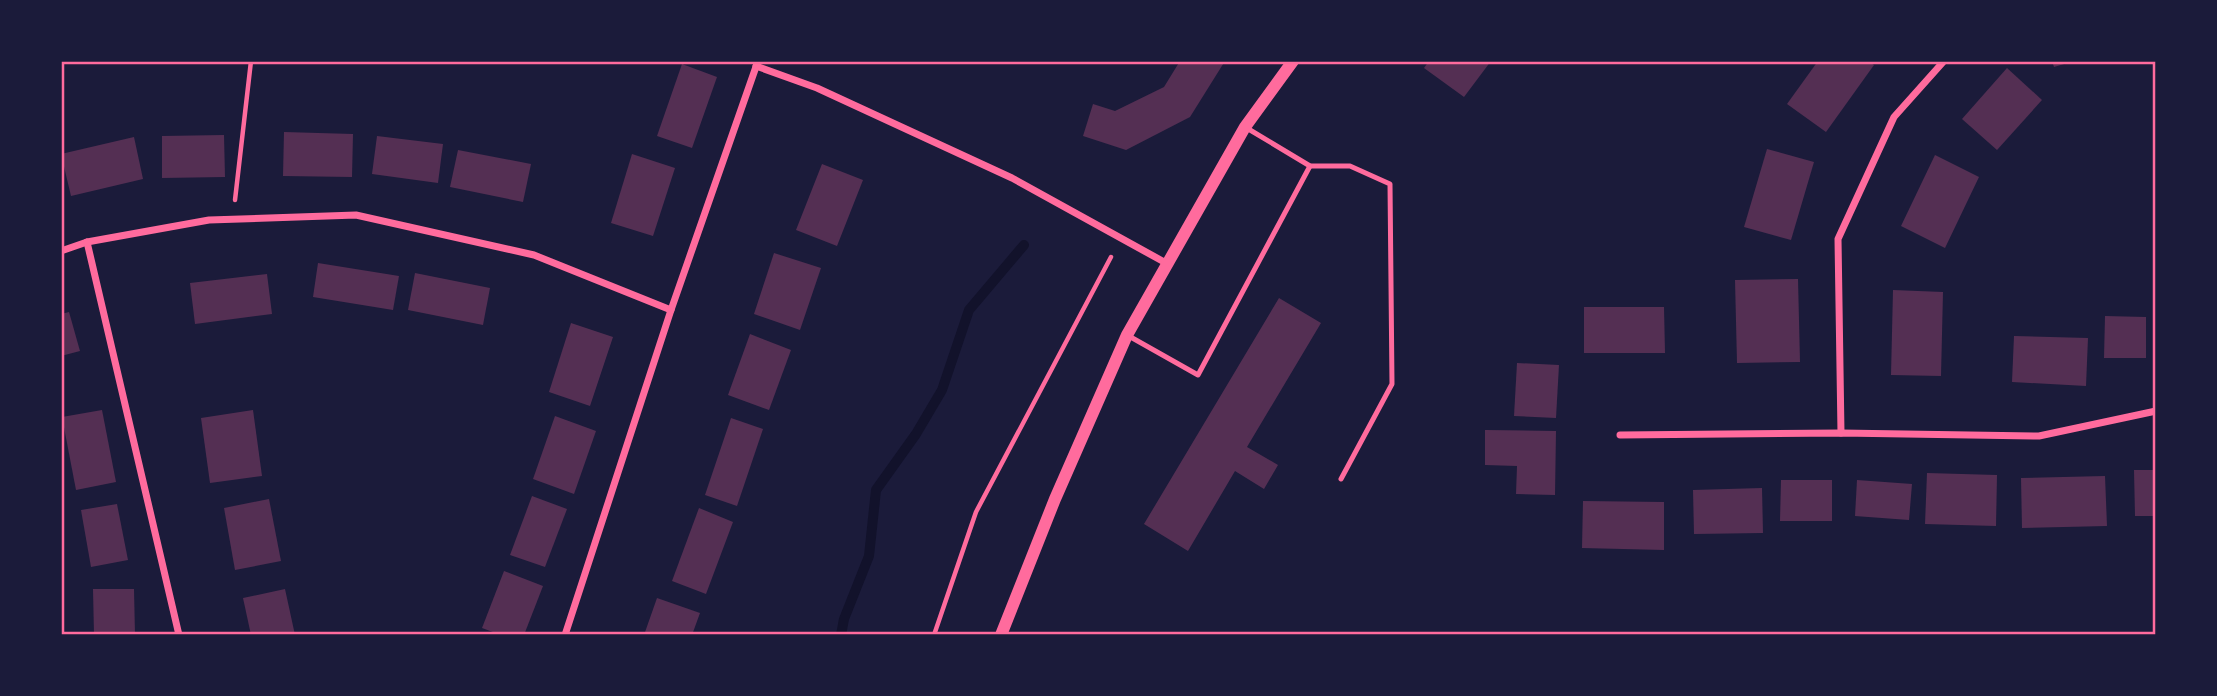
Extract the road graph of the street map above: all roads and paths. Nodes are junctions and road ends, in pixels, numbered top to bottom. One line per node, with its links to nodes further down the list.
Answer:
1 (251, 61): 7 (path)
2 (1293, 61): 5 (street)
3 (1944, 61): 15 (street)
4 (757, 64): 8 (street); 12 (street)
5 (1245, 127): 6 (lane); 11 (street)
6 (1310, 166): 13 (lane); 17 (lane)
7 (233, 219): 9 (street); 12 (street)
8 (1121, 238): 11 (street); 20 (path)
9 (87, 242): 10 (street); 18 (street)
10 (61, 251)
11 (1166, 263): 13 (street)
12 (671, 310): 19 (street)
13 (1127, 335): 21 (street)
14 (2156, 411): 15 (street)
15 (1841, 433): 16 (street)
16 (1619, 435)
17 (1341, 480)
18 (179, 635)
19 (565, 635)
20 (934, 635)
21 (1001, 635)

